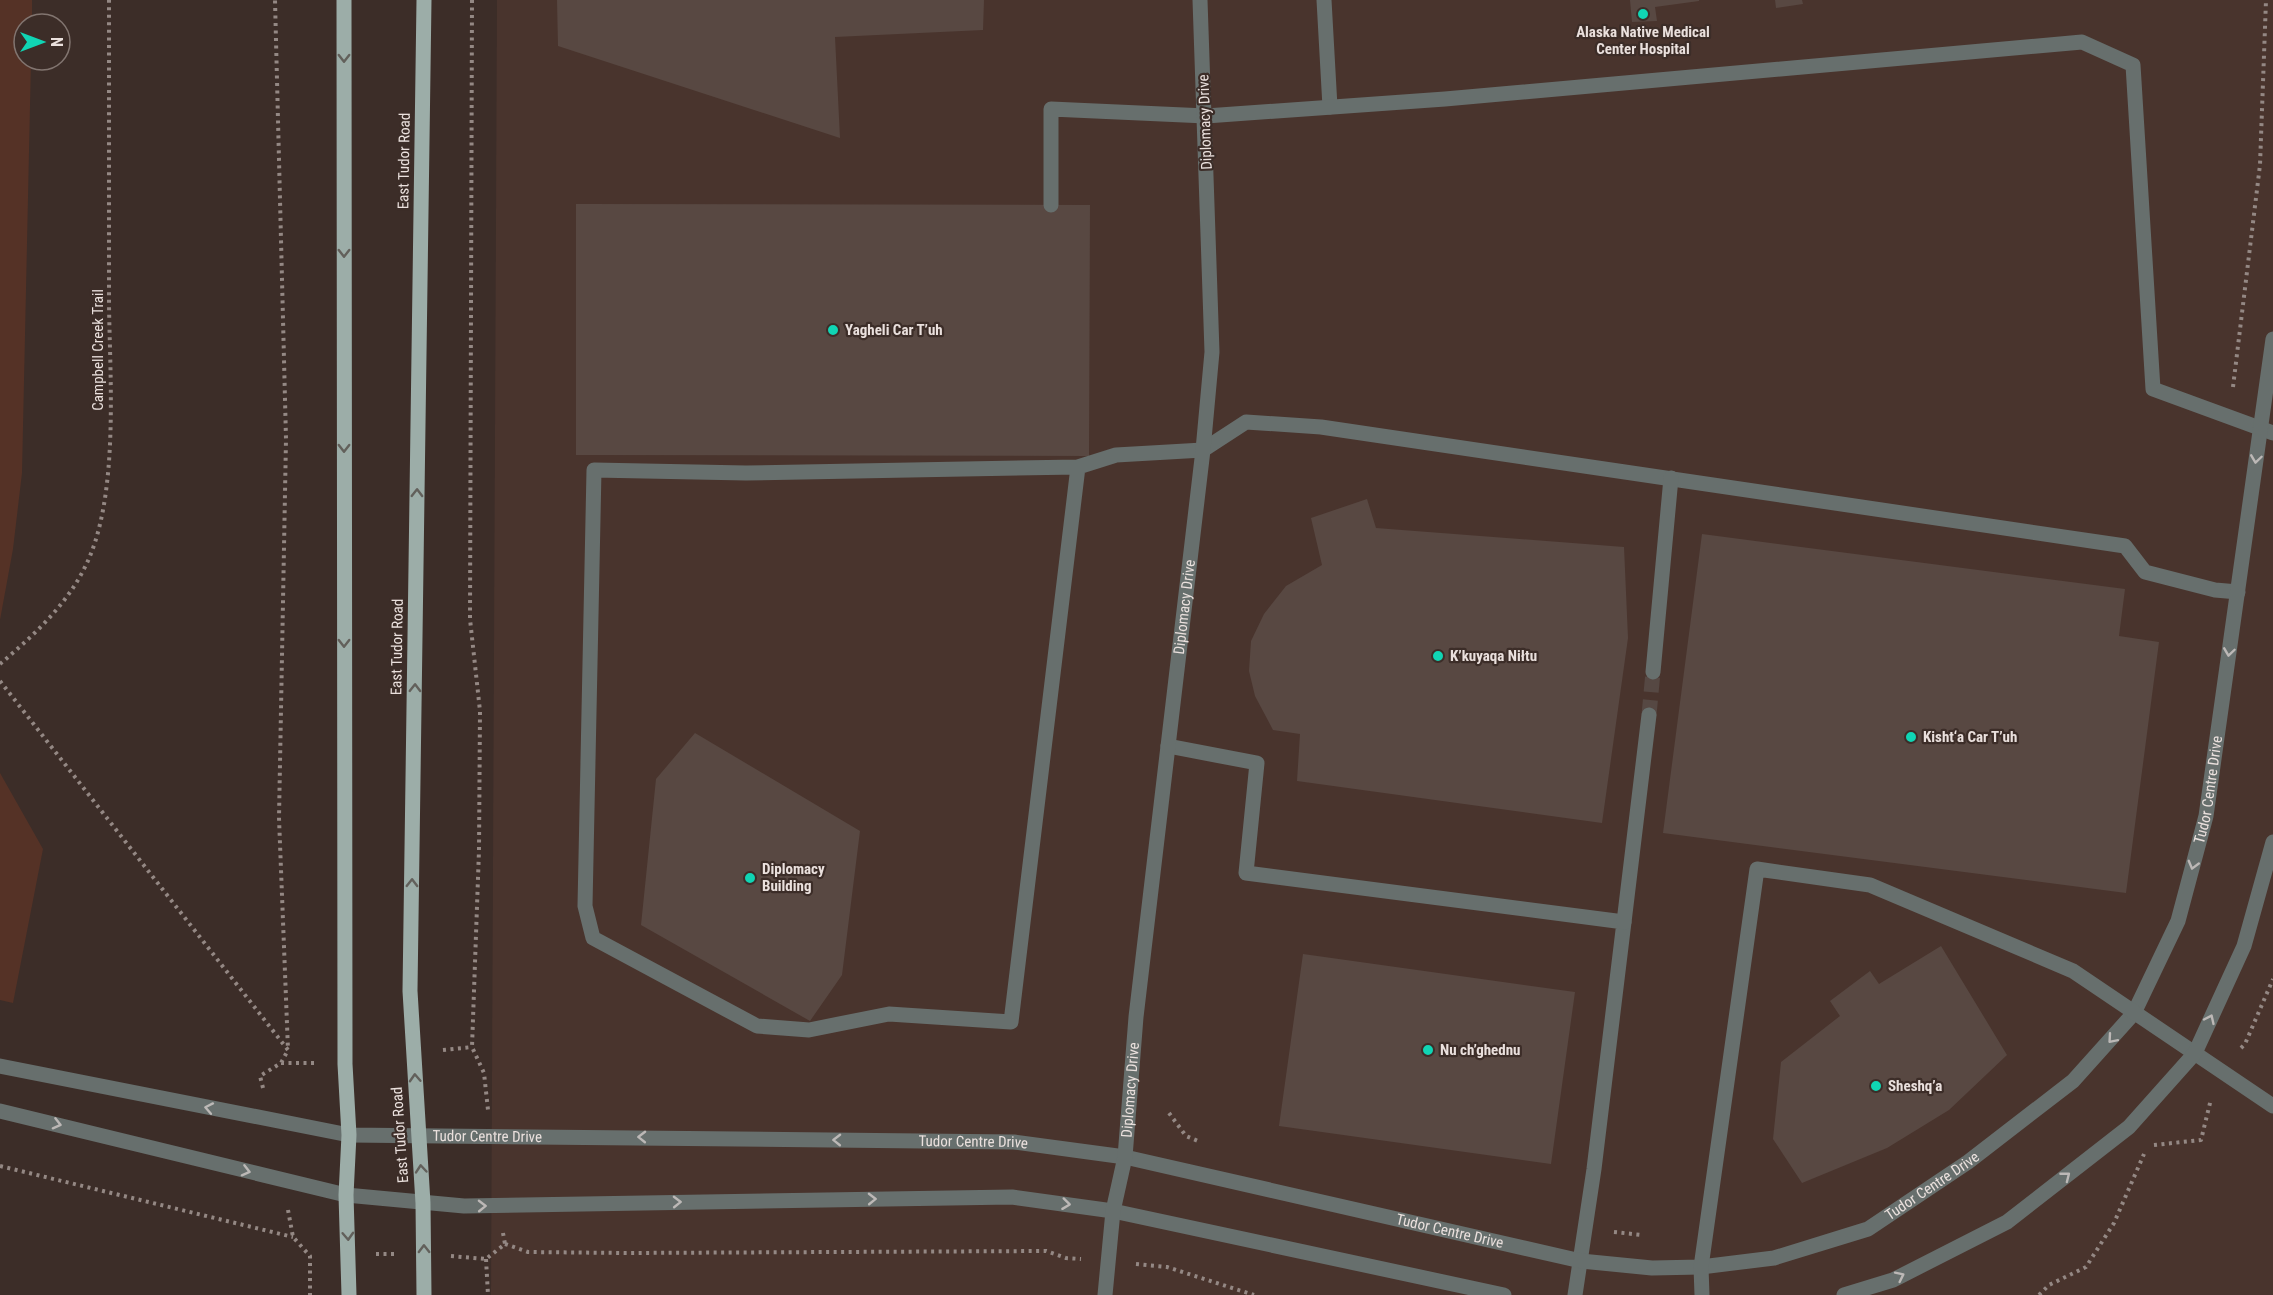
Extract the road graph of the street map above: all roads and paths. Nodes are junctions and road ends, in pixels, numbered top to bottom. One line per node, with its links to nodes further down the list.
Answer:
1 (109, 0): 19 (path, Campbell Creek Trail)
2 (276, 0): 28 (path)
3 (344, 0): 37 (main road, one-way to 37)
4 (424, 0): 38 (main road, East Tudor Road, one-way to 4)
5 (472, 0): 32 (path)
6 (1200, 0): 10 (street, Diplomacy Drive)
7 (1324, 0): 9 (street)
8 (2266, 0): 13 (path)
9 (1330, 108): 10 (street); 13 (street)
10 (1206, 116): 11 (street); 15 (street, Diplomacy Drive)
11 (1051, 206)
12 (2273, 339): 14 (street, Tudor Centre Drive)
13 (2230, 418): 14 (street)
14 (2267, 431): 18 (street, Tudor Centre Drive, one-way to 18)
15 (1203, 450): 16 (street); 17 (street); 23 (street, Diplomacy Drive)
16 (1078, 467): 16 (street)
17 (1671, 478): 18 (street); 20 (street)
18 (2238, 592): 27 (street, Tudor Centre Drive, one-way to 27)
19 (0, 664)
20 (1653, 672)
21 (0, 681): 28 (path)
22 (1649, 715): 25 (street)
23 (1168, 746): 25 (street); 40 (street, Diplomacy Drive)
24 (2273, 842): 29 (street, one-way to 24)
25 (1624, 922): 45 (street)
26 (2273, 979): 31 (path)
27 (2134, 1013): 29 (street); 50 (street, Tudor Centre Drive, one-way to 50); 50 (street)
28 (288, 1050): 33 (path)
29 (2195, 1053): 31 (street); 60 (street, one-way to 29)
30 (0, 1066): 37 (street, Tudor Centre Drive, one-way to 30)
31 (2219, 1069): 34 (street); 61 (path)
32 (484, 1073)
33 (260, 1076)
34 (2273, 1106)
35 (0, 1111): 42 (street, one-way to 42)
36 (1169, 1113): 39 (path)
37 (349, 1135): 38 (street, Tudor Centre Drive); 42 (main road)
38 (418, 1136): 40 (street, Tudor Centre Drive, one-way to 38); 43 (main road, East Tudor Road, one-way to 38)
39 (1204, 1143)
40 (1125, 1157): 44 (street, Diplomacy Drive); 48 (street, Tudor Centre Drive)
41 (0, 1166): 51 (path)
42 (346, 1195): 43 (street); 52 (main road, one-way to 52)
43 (423, 1203): 44 (street, one-way to 44); 53 (main road, East Tudor Road, one-way to 43)
44 (1113, 1210): 55 (street, Diplomacy Drive); 57 (street)
45 (1585, 1231): 46 (path); 48 (street)
46 (1652, 1237)
47 (1066, 1258): 54 (path)
48 (1581, 1261): 50 (street, Tudor Centre Drive); 58 (street)
49 (1167, 1267): 56 (path)
50 (1701, 1268): 59 (street)
51 (310, 1295)
52 (349, 1295)
53 (424, 1295)
54 (488, 1295)
55 (1105, 1295)
56 (1254, 1295)
57 (1504, 1295)
58 (1575, 1295)
59 (1702, 1295)
60 (1844, 1295)
61 (2039, 1295)

